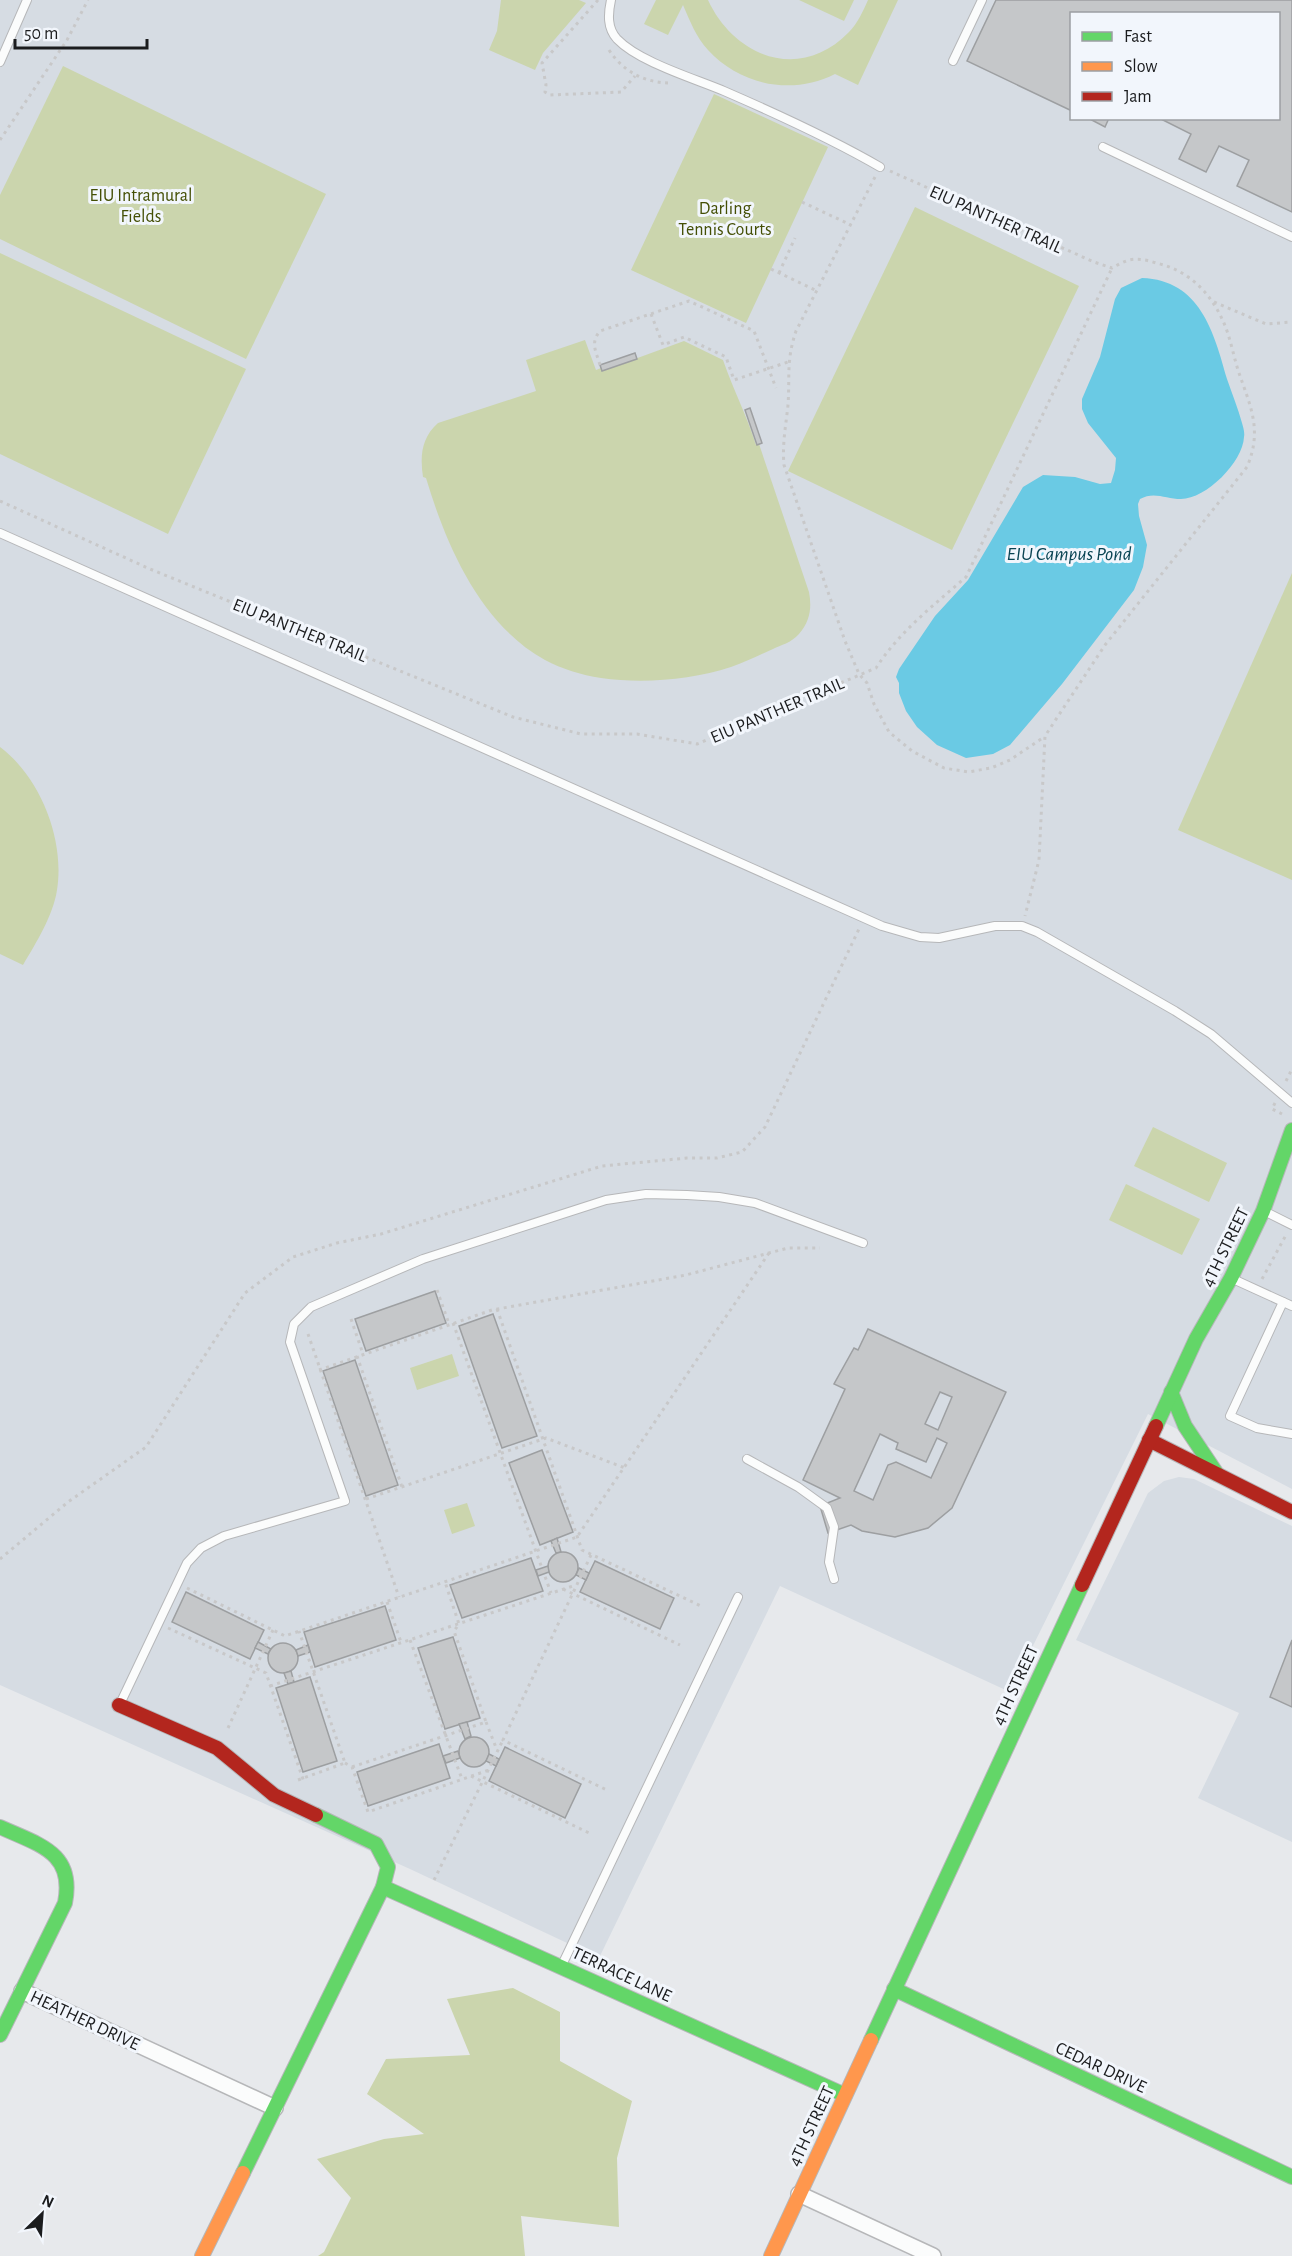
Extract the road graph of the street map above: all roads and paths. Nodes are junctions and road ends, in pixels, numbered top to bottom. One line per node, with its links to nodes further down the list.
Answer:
1 (27, 0): 7 (lane)
2 (88, 0): 9 (path)
3 (598, 0): 8 (path)
4 (611, 0): 11 (lane)
5 (982, 0): 6 (lane)
6 (953, 61)
7 (0, 62)
8 (635, 76)
9 (0, 141)
10 (1103, 147): 14 (lane)
11 (880, 167): 13 (path); 16 (path, EIU PANTHER TRAIL)
12 (802, 202): 13 (path)
13 (851, 225): 19 (path)
14 (1292, 237)
15 (795, 238): 18 (path)
16 (1112, 268): 20 (path); 29 (path, EIU PANTHER TRAIL)
17 (771, 269): 18 (path)
18 (779, 273): 19 (path)
19 (817, 291): 23 (path)
20 (1213, 301): 22 (path); 30 (path)
21 (651, 314): 24 (path); 25 (path); 25 (path)
22 (1292, 322)
23 (788, 362): 25 (path); 29 (path)
24 (600, 365)
25 (768, 369): 26 (path)
26 (776, 388)
27 (0, 501): 29 (path, EIU PANTHER TRAIL)
28 (0, 533): 31 (lane)
29 (859, 674): 30 (path)
30 (1045, 736): 31 (path)
31 (1022, 926): 32 (lane)
32 (1292, 1104)
33 (1292, 1131): 34 (street, 4TH STREET)
34 (1263, 1211): 35 (lane); 39 (street, 4TH STREET)
35 (1292, 1225): 40 (path)
36 (863, 1243): 67 (lane)
37 (820, 1248): 38 (path)
38 (769, 1253): 44 (path); 57 (path)
39 (1231, 1278): 42 (lane); 51 (street, 4TH STREET)
40 (1260, 1283)
41 (437, 1290): 46 (path)
42 (1283, 1302): 43 (lane); 52 (lane)
43 (1292, 1306)
44 (497, 1309): 46 (path); 53 (path)
45 (351, 1319): 48 (path)
46 (451, 1324): 48 (path); 55 (path)
47 (308, 1334): 50 (path)
48 (363, 1354): 49 (path)
49 (357, 1356): 50 (path); 59 (path)
50 (320, 1369): 60 (path)
51 (1171, 1392): 54 (street, 4TH STREET); 58 (street)
52 (1291, 1432)
53 (543, 1439): 55 (path); 57 (path); 62 (path)
54 (1149, 1440): 58 (street); 104 (street, 4TH STREET)
55 (500, 1454): 59 (path); 63 (path)
56 (747, 1459): 65 (lane)
57 (625, 1468): 62 (path)
58 (1219, 1477): 61 (street)
59 (402, 1487): 60 (path)
60 (366, 1499): 72 (path)
61 (1292, 1512)
62 (577, 1538): 63 (path); 64 (path)
63 (536, 1551): 66 (path); 70 (path)
64 (591, 1554): 68 (path); 75 (path)
65 (834, 1579)
66 (445, 1582): 72 (path); 77 (path)
67 (177, 1583): 76 (lane); 78 (path)
68 (577, 1585): 69 (path); 71 (path)
69 (563, 1589): 70 (path); 71 (path)
70 (551, 1593): 77 (path)
71 (573, 1594): 82 (path); 90 (path)
72 (399, 1597): 74 (path)
73 (738, 1597): 103 (lane)
74 (387, 1602): 79 (path); 81 (path)
75 (701, 1606)
76 (158, 1623): 83 (path); 86 (lane)
77 (459, 1624): 80 (path); 87 (path)
78 (273, 1630): 79 (path); 83 (path)
79 (299, 1631): 84 (path)
80 (410, 1640): 81 (path); 89 (path)
81 (401, 1643): 84 (path)
82 (680, 1645)
83 (255, 1668): 85 (path); 88 (path)
84 (313, 1672): 85 (path); 92 (path)
85 (270, 1686): 92 (path)
86 (119, 1705): 102 (street)
87 (486, 1722): 89 (path); 91 (path)
88 (228, 1728)
89 (445, 1736): 93 (path); 96 (path)
90 (503, 1740): 91 (path); 98 (path)
91 (498, 1751): 94 (path)
92 (345, 1763): 93 (path)
93 (352, 1767): 96 (path)
94 (489, 1770): 95 (path); 97 (path)
95 (471, 1776): 96 (path); 97 (path)
96 (462, 1779)
97 (483, 1782): 100 (path); 101 (path)
98 (609, 1791)
99 (0, 1827): 105 (street, HEATHER DRIVE)
100 (589, 1833)
101 (434, 1880)
102 (384, 1887): 103 (street, TERRACE LANE); 108 (street)
103 (561, 1966): 107 (street, TERRACE LANE)
104 (894, 1989): 107 (street, 4TH STREET); 109 (street, CEDAR DRIVE)
105 (22, 1991): 106 (street); 108 (street, HEATHER DRIVE)
106 (0, 2035)
107 (845, 2095): 110 (street, 4TH STREET)
108 (275, 2108): 111 (street)
109 (1292, 2177)
110 (799, 2194): 112 (street, 4TH STREET); 113 (street)
111 (202, 2256)
112 (771, 2256)
113 (933, 2256)

